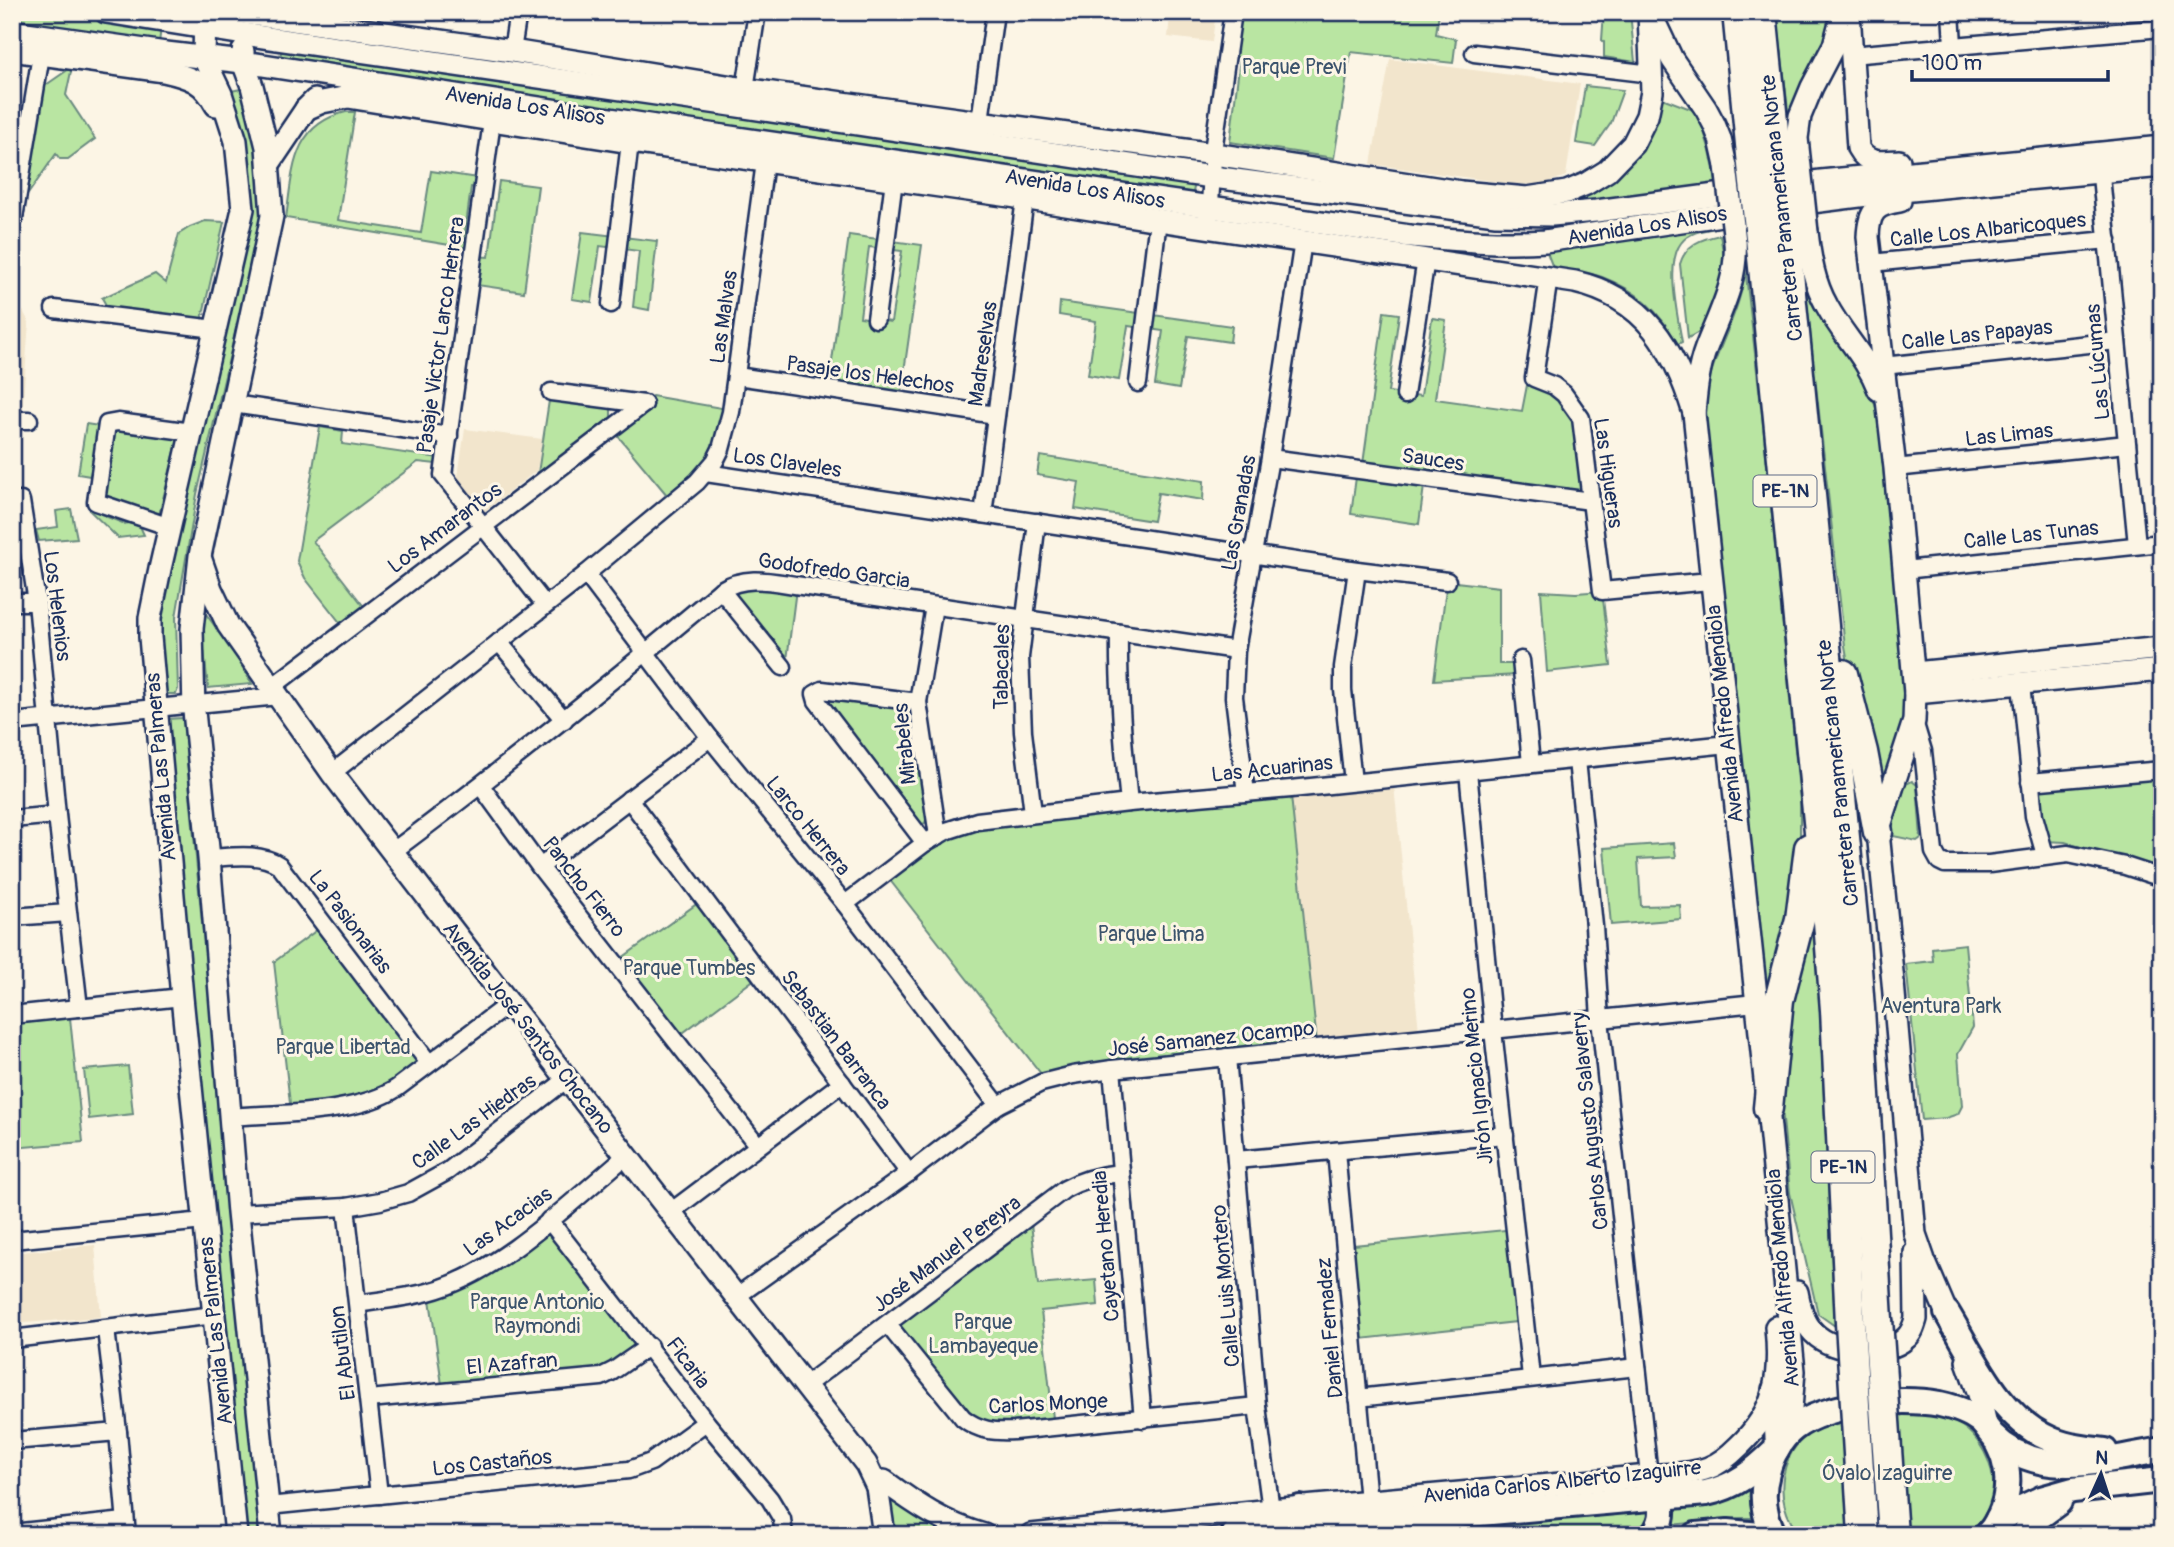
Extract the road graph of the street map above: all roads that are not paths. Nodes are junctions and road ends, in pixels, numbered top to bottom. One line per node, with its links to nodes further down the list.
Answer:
1 (106, 12): 13 (main road, Avenida Los Alisos)
2 (518, 12): 18 (street)
3 (757, 12): 26 (street)
4 (995, 12): 29 (street)
5 (1233, 12): 34 (street)
6 (1650, 12): 24 (main road, Avenida Alfredo Mendiola); 36 (main road, Avenida Alfredo Mendiola)
7 (1737, 12): 36 (highway, Carretera Panamericana Norte / PE-1N)
8 (1762, 12): 36 (highway, Carretera Panamericana Norte / PE-1N)
9 (1843, 12): 36 (main road, Avenida Alfredo Mendiola)
10 (1849, 12): 21 (main road)
11 (1951, 12): 16 (street)
12 (241, 18): 13 (main road, Avenida Los Alisos); 18 (main road, Avenida Los Alisos); 23 (main road, Avenida Las Palmeras); 40 (main road, Avenida Los Alisos)
13 (204, 20): 22 (main road, Avenida Las Palmeras)
14 (2162, 28): 16 (street)
15 (12, 31): 22 (main road, Avenida Los Alisos)
16 (1953, 45): 21 (street)
17 (12, 50): 20 (main road)
18 (512, 51): 26 (main road, Avenida Los Alisos)
19 (1475, 53): 24 (street)
20 (41, 55): 30 (main road); 46 (street)
21 (1850, 55): 33 (main road)
22 (204, 58): 23 (main road, Avenida Los Alisos); 30 (main road, Avenida Las Palmeras)
23 (243, 62): 25 (main road, Avenida Los Alisos); 37 (main road, Avenida Las Palmeras)
24 (1652, 74): 43 (main road, Avenida Alfredo Mendiola)
25 (365, 81): 27 (main road); 47 (main road, Avenida Los Alisos)
26 (746, 89): 29 (main road, Avenida Los Alisos)
27 (306, 110): 28 (main road, Avenida Los Alisos); 37 (main road)
28 (492, 121): 31 (main road, Avenida Los Alisos); 72 (street, Pasaje Victor Larco Herrera)
29 (980, 121): 34 (main road, Avenida Los Alisos)
30 (236, 141): 58 (main road, Avenida Las Palmeras)
31 (630, 142): 35 (main road, Avenida Los Alisos); 55 (street)
32 (2162, 146): 33 (main road, Avenida Los Alisos)
33 (2104, 152): 45 (main road, Avenida Los Alisos)
34 (1214, 154): 40 (street); 42 (main road, Avenida Los Alisos)
35 (765, 162): 41 (main road, Avenida Los Alisos); 61 (street, Las Malvas)
36 (1764, 162): 49 (highway, Carretera Panamericana Norte / PE-1N, bridge); 49 (main road, Avenida Alfredo Mendiola, bridge)
37 (269, 164): 65 (main road, Avenida Las Palmeras)
38 (2162, 166): 39 (main road, Avenida Los Alisos)
39 (2108, 173): 47 (main road, Avenida Los Alisos); 50 (street, Las Lúcumas); 53 (main road, Avenida Alfredo Mendiola)
40 (1212, 177): 45 (main road, Avenida Los Alisos); 47 (street)
41 (894, 180): 44 (main road, Avenida Los Alisos); 57 (street)
42 (1493, 196): 43 (main road, Avenida Los Alisos); 45 (main road)
43 (1549, 196)
44 (1025, 199): 48 (main road, Avenida Los Alisos); 68 (street, Madreselvas)
45 (1521, 214)
46 (14, 218)
47 (1209, 218): 48 (main road, Avenida Los Alisos); 51 (main road, Avenida Los Alisos)
48 (1158, 220): 62 (street)
49 (1772, 236): 66 (main road, Avenida Alfredo Mendiola); 67 (main road, Avenida Alfredo Mendiola); 97 (highway, Carretera Panamericana Norte / PE-1N); 119 (highway, Carretera Panamericana Norte / PE-1N)
50 (2108, 240): 53 (street, Calle Los Albaricoques); 59 (street, Las Lúcumas)
51 (1303, 241): 52 (main road, Avenida Los Alisos); 74 (street, Las Granadas)
52 (1426, 259): 54 (main road, Avenida Los Alisos); 64 (street)
53 (1871, 263): 60 (main road, Avenida Alfredo Mendiola)
54 (1549, 277): 67 (main road, Avenida Los Alisos); 78 (street, Las Higueras)
55 (611, 304)
56 (54, 309): 58 (street)
57 (876, 319)
58 (215, 329): 71 (main road, Avenida Las Palmeras)
59 (2117, 341): 60 (street, Calle Las Papayas); 73 (street, Las Lúcumas)
60 (1883, 366): 66 (main road, Avenida Alfredo Mendiola)
61 (737, 376): 68 (street, Pasaje los Helechos); 76 (street, Las Malvas)
62 (1138, 383)
63 (551, 392): 81 (street, Los Amarantos)
64 (1405, 394)
65 (233, 404): 72 (street); 86 (main road, Avenida Las Palmeras)
66 (1888, 411): 75 (main road, Avenida Alfredo Mendiola)
67 (1694, 413): 91 (main road, Avenida Alfredo Mendiola)
68 (996, 415): 79 (street, Madreselvas)
69 (12, 419): 70 (street)
70 (29, 421)
71 (192, 432): 82 (main road, Avenida Las Palmeras); 82 (street)
72 (449, 436): 81 (street, Pasaje Victor Larco Herrera)
73 (2127, 444): 75 (street, Las Limas); 84 (street, Las Lúcumas)
74 (1270, 458): 78 (street, Sauces); 85 (street, Las Granadas)
75 (1895, 468): 88 (main road, Avenida Alfredo Mendiola)
76 (706, 473): 79 (street, Los Claveles); 89 (street, Los Claveles)
77 (16, 501): 93 (street, Los Helenios)
78 (1591, 501): 91 (street, Las Higueras)
79 (983, 514): 80 (street, Los Claveles)
80 (1037, 522): 85 (street, Los Claveles); 98 (street, Tabacales)
81 (483, 526): 95 (street, Pasaje Victor Larco Herrera); 109 (street, Los Amarantos)
82 (170, 527): 112 (main road, Avenida Las Palmeras)
83 (2162, 543): 84 (street, Calle Las Tunas)
84 (2137, 545): 88 (street, Calle Las Tunas)
85 (1252, 555): 87 (street, Los Claveles); 102 (street, Las Granadas)
86 (200, 556): 109 (main road, Avenida José Santos Chocano); 111 (main road, Avenida Las Palmeras)
87 (1357, 570): 90 (street, Los Claveles); 125 (street)
88 (1904, 570): 107 (main road, Avenida Alfredo Mendiola)
89 (586, 574): 95 (street, Los Claveles); 103 (street, Larco Herrera)
90 (1447, 581)
91 (1710, 581): 118 (main road, Avenida Alfredo Mendiola)
92 (721, 590): 96 (street, Godofredo Garcia); 103 (street, Godofredo Garcia); 105 (street)
93 (37, 601): 94 (street); 113 (street, Los Helenios)
94 (12, 602)
95 (545, 605): 100 (street, Los Claveles)
96 (934, 606): 98 (street, Godofredo Garcia); 110 (street, Mirabeles)
97 (1822, 611): 134 (highway); 220 (highway, Carretera Panamericana Norte / PE-1N, bridge)
98 (1023, 619): 99 (street, Godofredo Garcia); 131 (street, Tabacales)
99 (1119, 634): 102 (street, Godofredo Garcia); 130 (street)
100 (499, 642): 114 (street); 124 (street, Los Claveles)
101 (2162, 648): 107 (main road)
102 (1236, 650): 128 (street, Las Granadas)
103 (645, 653): 114 (street, Godofredo Garcia); 117 (street, Larco Herrera)
104 (1521, 660): 121 (street)
105 (783, 667)
106 (2162, 670): 108 (main road)
107 (1915, 683): 108 (main road); 115 (main road, Avenida Alfredo Mendiola)
108 (2021, 684): 126 (street)
109 (276, 692): 111 (street); 124 (main road, Avenida José Santos Chocano)
110 (918, 702): 135 (street, Mirabeles); 135 (street)
111 (194, 704): 112 (street); 138 (main road, Avenida Las Palmeras)
112 (156, 708): 113 (street); 144 (main road, Avenida Las Palmeras)
113 (48, 719): 116 (street); 132 (street, Los Helenios)
114 (564, 720): 127 (street, Godofredo Garcia)
115 (1914, 721): 134 (main road, Avenida Alfredo Mendiola); 137 (street)
116 (12, 722)
117 (710, 738): 129 (street); 141 (street, Larco Herrera)
118 (1728, 744): 120 (street, Las Acuarinas); 146 (main road, Avenida Alfredo Mendiola)
119 (1811, 744): 157 (highway); 219 (highway, Carretera Panamericana Norte / PE-1N, bridge)
120 (1577, 760): 121 (street, Las Acuarinas); 149 (street, Carlos Augusto Salaverry)
121 (1531, 764): 123 (street, Las Acuarinas)
122 (2162, 770): 126 (street)
123 (1468, 771): 125 (street, Las Acuarinas); 150 (street, Jirón Ignacio Merino)
124 (332, 773): 136 (main road, Avenida José Santos Chocano)
125 (1353, 782): 128 (street, Las Acuarinas)
126 (2030, 782): 137 (street)
127 (481, 786): 136 (street, Godofredo Garcia); 139 (street, Pancho Fierro)
128 (1246, 793): 130 (street, Las Acuarinas)
129 (629, 799): 139 (street); 155 (street, Sebastian Barranca)
130 (1129, 803): 131 (street, Las Acuarinas)
131 (1033, 813): 135 (street, Las Acuarinas)
132 (57, 816): 133 (street); 142 (street, Los Helenios)
133 (12, 819)
134 (1878, 832): 172 (main road, Avenida Alfredo Mendiola)
135 (932, 839): 141 (street, Las Acuarinas)
136 (392, 852): 145 (main road, Avenida José Santos Chocano)
137 (2045, 855): 140 (street)
138 (209, 858): 152 (street, La Pasionarias); 158 (main road, Avenida Las Palmeras)
139 (540, 867): 160 (street, Pancho Fierro)
140 (2162, 878)
141 (845, 904): 156 (street, Larco Herrera)
142 (68, 913): 143 (street); 147 (street, Los Helenios)
143 (12, 917)
144 (182, 998): 147 (street); 171 (main road, Avenida Las Palmeras)
145 (510, 1003): 152 (street); 154 (main road, Avenida José Santos Chocano)
146 (1756, 1003): 149 (street, José Samanez Ocampo); 157 (main road, Avenida Alfredo Mendiola)
147 (79, 1008): 148 (street)
148 (12, 1016)
149 (1600, 1019): 150 (street, José Samanez Ocampo); 182 (street, Carlos Augusto Salaverry)
150 (1493, 1030): 151 (street, José Samanez Ocampo); 159 (street, Jirón Ignacio Merino)
151 (1227, 1057): 153 (street, José Samanez Ocampo); 163 (street, Calle Luis Montero)
152 (429, 1063): 158 (street)
153 (1112, 1069): 156 (street, José Samanez Ocampo); 165 (street, Cayetano Heredia)
154 (567, 1079): 162 (main road, Avenida José Santos Chocano); 167 (street, Calle Las Hiedras)
155 (842, 1083): 160 (street); 164 (street, Sebastian Barranca)
156 (998, 1105): 164 (street, José Samanez Ocampo)
157 (1768, 1108): 166 (main road, Avenida Alfredo Mendiola); 185 (main road, Avenida Carlos Alberto Izaguirre)
158 (230, 1117): 169 (main road, Avenida Las Palmeras)
159 (1505, 1135): 161 (street); 183 (street, Jirón Ignacio Merino)
160 (758, 1146): 168 (street)
161 (1336, 1151): 163 (street); 186 (street, Daniel Fernadez)
162 (627, 1155): 168 (main road, Avenida José Santos Chocano); 170 (street, Las Acacias)
163 (1236, 1160): 188 (street, Calle Luis Montero)
164 (909, 1172): 174 (street, José Samanez Ocampo)
165 (1120, 1173): 178 (street, José Manuel Pereyra); 189 (street, Cayetano Heredia)
166 (1775, 1184): 172 (main road); 194 (main road, Avenida Alfredo Mendiola)
167 (346, 1206): 169 (street, Calle Las Hiedras); 175 (street, El Abutilon)
168 (672, 1211): 174 (main road, Avenida José Santos Chocano)
169 (238, 1213): 202 (main road, Avenida Las Palmeras)
170 (549, 1220): 175 (street, Las Acacias); 181 (street, Ficaria)
171 (204, 1221): 173 (street); 177 (main road, Avenida Las Palmeras)
172 (1915, 1234): 176 (main road, Avenida Alfredo Mendiola)
173 (12, 1240)
174 (737, 1296): 184 (main road, Avenida José Santos Chocano)
175 (358, 1304): 187 (street, El Abutilon)
176 (1947, 1313): 192 (main road, Avenida Alfredo Mendiola); 195 (main road)
177 (215, 1315): 179 (street); 209 (main road, Avenida Las Palmeras)
178 (888, 1325): 184 (street, José Manuel Pereyra); 189 (street, Carlos Monge)
179 (106, 1329): 180 (street); 191 (street)
180 (12, 1339)
181 (649, 1346): 187 (street, El Azafran); 190 (street, Ficaria)
182 (1637, 1367): 183 (street); 198 (street, Carlos Augusto Salaverry)
183 (1531, 1377): 186 (street)
184 (806, 1385): 197 (main road, Avenida José Santos Chocano)
185 (1774, 1390): 194 (main road); 198 (main road, Avenida Carlos Alberto Izaguirre)
186 (1358, 1398): 201 (street, Daniel Fernadez)
187 (369, 1399): 200 (street, El Abutilon)
188 (1257, 1406): 189 (street, Carlos Monge); 204 (street, Calle Luis Montero)
189 (1143, 1419)
190 (706, 1422): 200 (street, Los Castaños); 211 (street, Ficaria)
191 (118, 1432): 193 (street); 205 (street)
192 (1991, 1433): 194 (main road, Avenida Carlos Alberto Izaguirre); 195 (main road, Avenida Carlos Alberto Izaguirre); 206 (main road)
193 (12, 1441)
194 (1779, 1445): 198 (main road, Avenida Carlos Alberto Izaguirre); 218 (main road)
195 (2155, 1451)
196 (2162, 1480): 199 (main road)
197 (877, 1487): 212 (main road, Avenida José Santos Chocano); 213 (main road)
198 (1655, 1487): 201 (main road, Avenida Carlos Alberto Izaguirre); 208 (main road, Avenida Carlos Alberto Izaguirre); 215 (main road)
199 (2088, 1488): 206 (main road); 221 (main road)
200 (379, 1495): 202 (street, Los Castaños)
201 (1368, 1501): 203 (main road, Avenida Carlos Alberto Izaguirre)
202 (268, 1506): 210 (main road, Avenida Las Palmeras)
203 (1300, 1508): 204 (main road, Avenida Carlos Alberto Izaguirre); 208 (main road)
204 (1271, 1510): 214 (main road, Avenida Carlos Alberto Izaguirre)
205 (126, 1528): 207 (street)
206 (1992, 1530)
207 (12, 1533)
208 (1238, 1534)
209 (236, 1535)
210 (271, 1535)
211 (784, 1535)
212 (884, 1535)
213 (984, 1535)
214 (1031, 1535)
215 (1653, 1535)
216 (1696, 1535): 217 (main road)
217 (1760, 1535)
218 (1774, 1535)
219 (1863, 1535)
220 (1893, 1535)
221 (2024, 1535)

